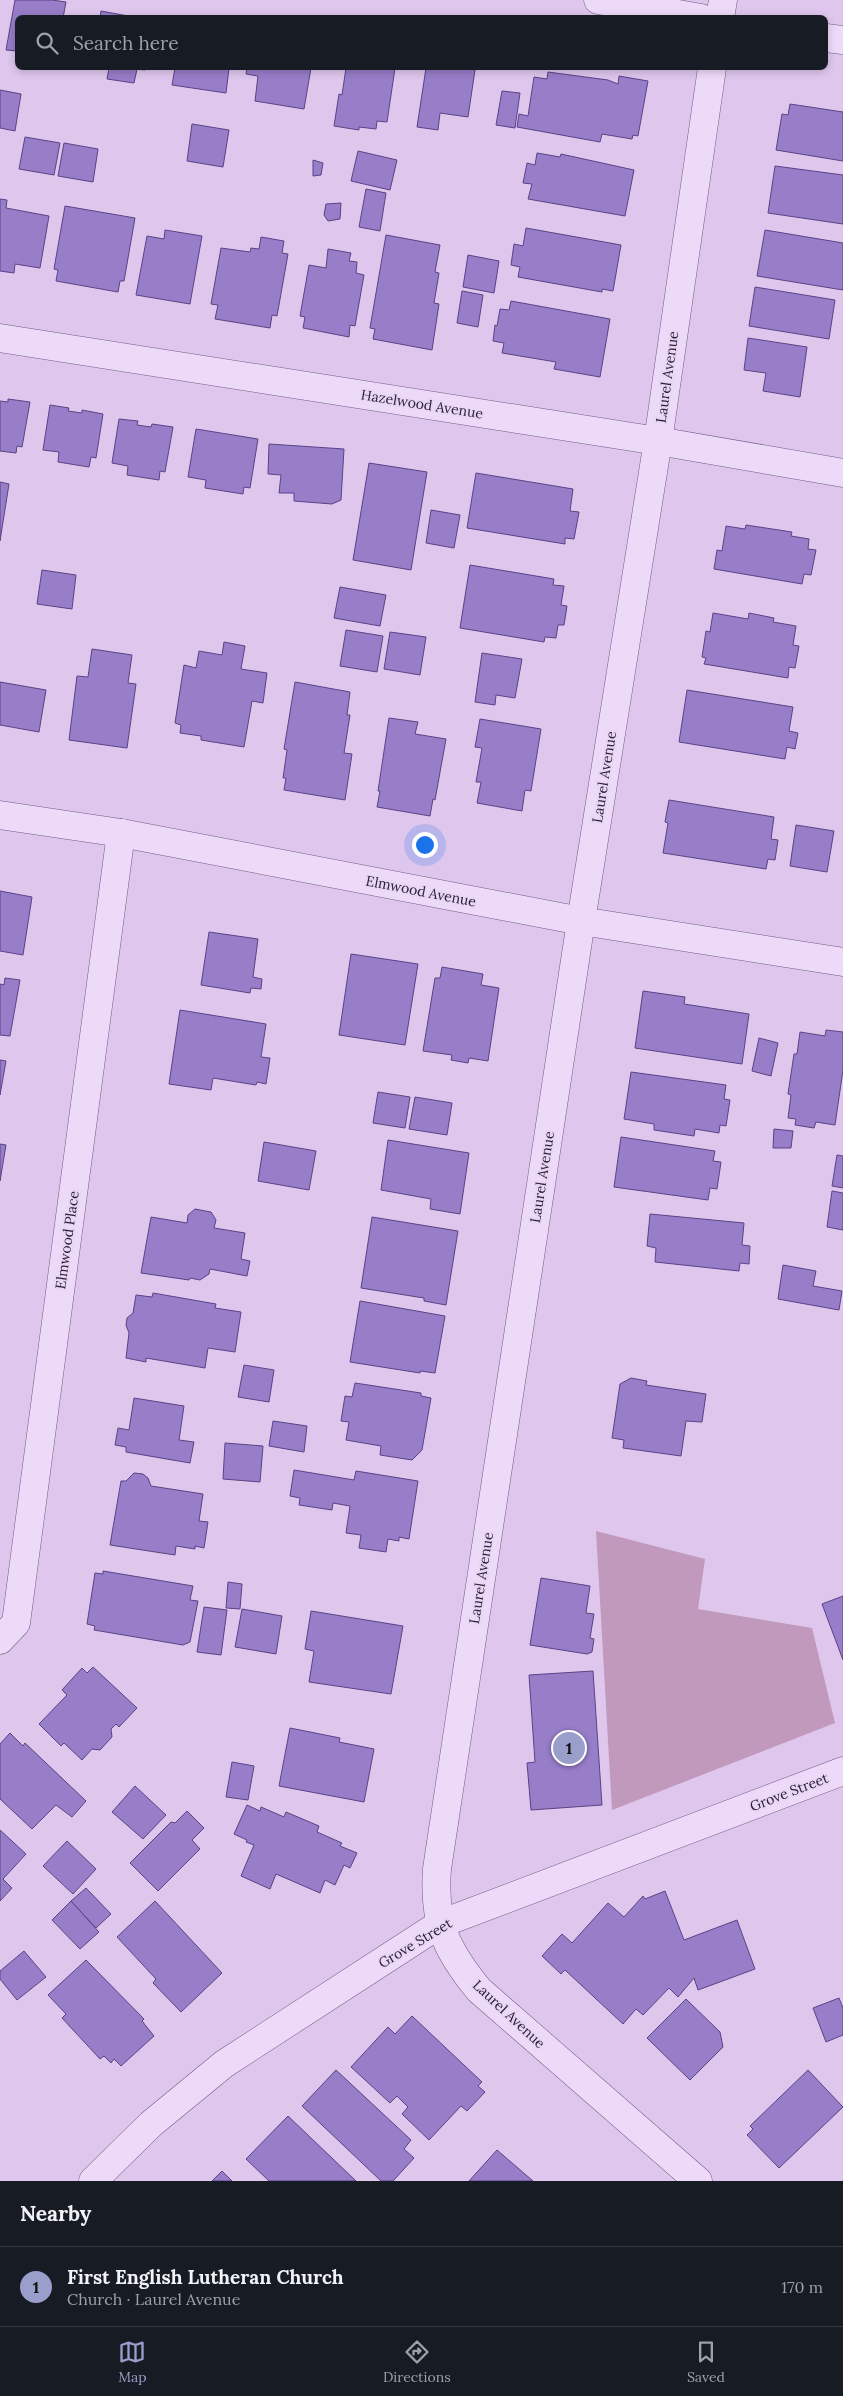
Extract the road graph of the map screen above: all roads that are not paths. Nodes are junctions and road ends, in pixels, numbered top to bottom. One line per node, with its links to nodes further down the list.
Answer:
1 (598, 0): 3 (street)
2 (723, 0): 4 (street)
3 (684, 15)
4 (720, 15)
5 (828, 38): 6 (street)
6 (843, 40)
7 (712, 70): 9 (street, Laurel Avenue)
8 (0, 338): 9 (street, Hazelwood Avenue)
9 (658, 441): 10 (street, Hazelwood Avenue); 13 (street, Laurel Avenue)
10 (843, 473)
11 (0, 815): 12 (street, Elmwood Avenue)
12 (121, 833): 13 (street, Elmwood Avenue); 15 (street, Elmwood Place)
13 (581, 921): 14 (street, Elmwood Avenue); 17 (street, Laurel Avenue)
14 (843, 962)
15 (0, 1640)
16 (843, 1771): 17 (street, Grove Street)
17 (440, 1924): 18 (street, Grove Street); 19 (street, Laurel Avenue)
18 (92, 2181)
19 (698, 2181)

